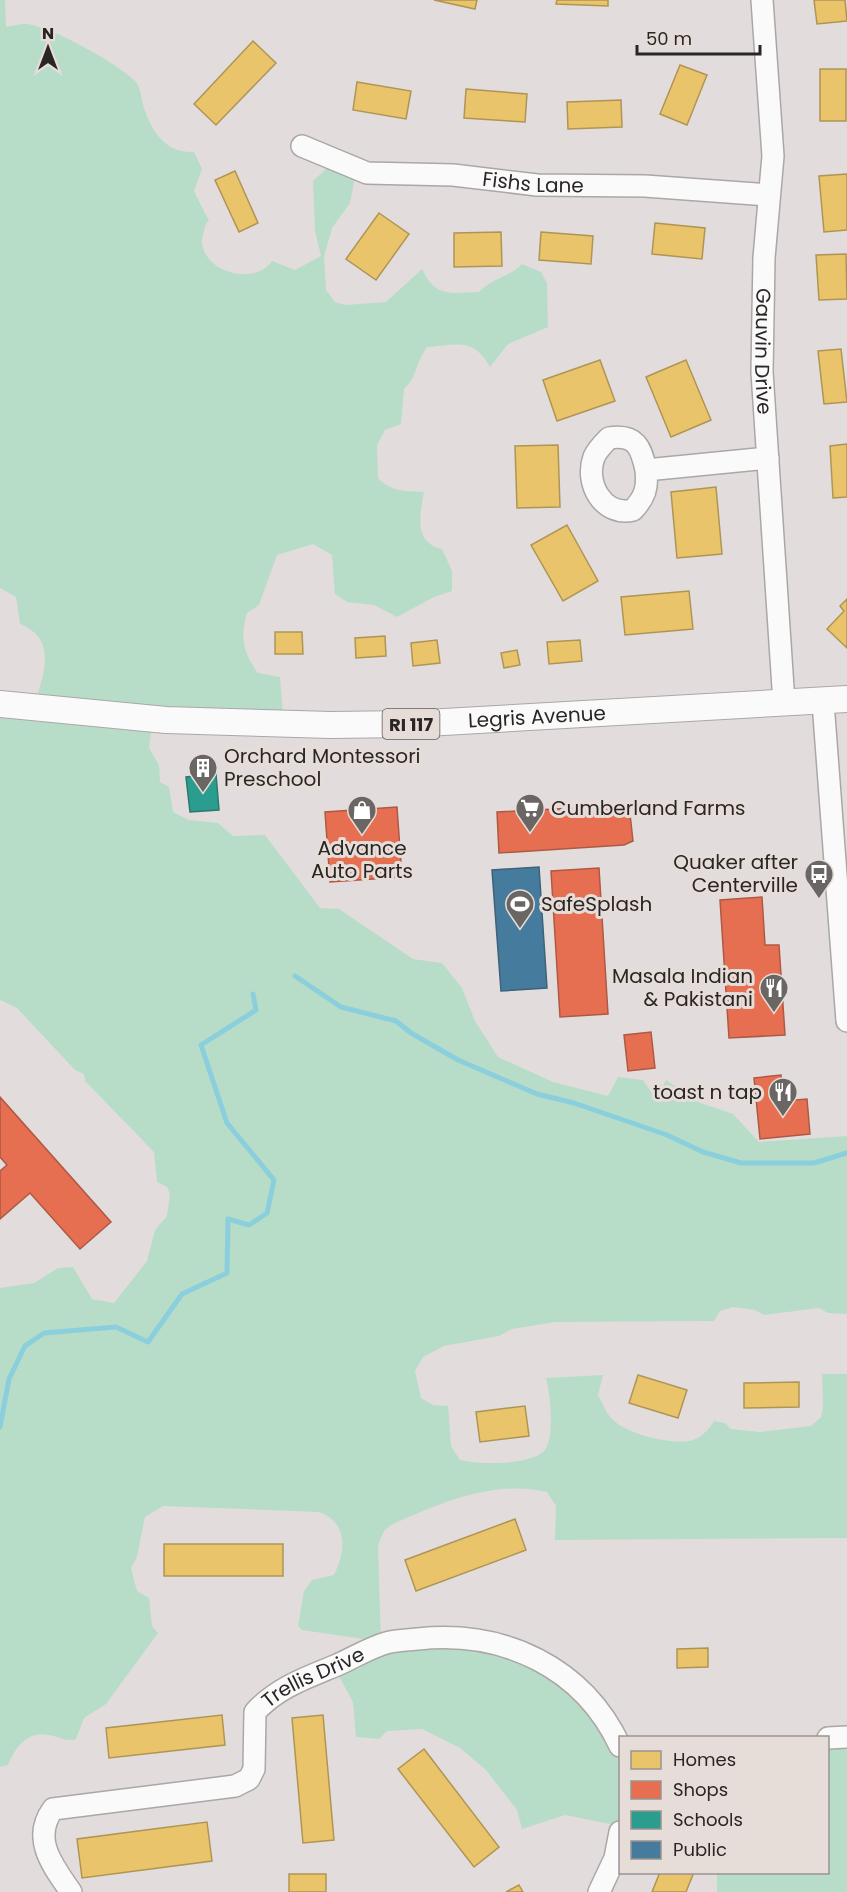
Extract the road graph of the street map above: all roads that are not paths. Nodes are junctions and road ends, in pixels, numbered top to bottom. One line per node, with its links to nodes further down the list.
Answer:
1 (762, 0): 3 (street, Gauvin Drive)
2 (302, 146): 3 (street, Fishs Lane)
3 (769, 195): 4 (street, Gauvin Drive)
4 (768, 458): 5 (street); 7 (street, Gauvin Drive)
5 (646, 470)
6 (835, 701): 7 (main road, Legris Avenue / RI 117); 9 (street)
7 (784, 703): 8 (main road, Legris Avenue / RI 117)
8 (0, 704)
9 (847, 1021)
10 (847, 1737): 11 (street)
11 (829, 1738)
12 (619, 1742): 14 (street, Trellis Drive)
13 (619, 1841): 15 (street)
14 (71, 1892)
15 (598, 1892)

